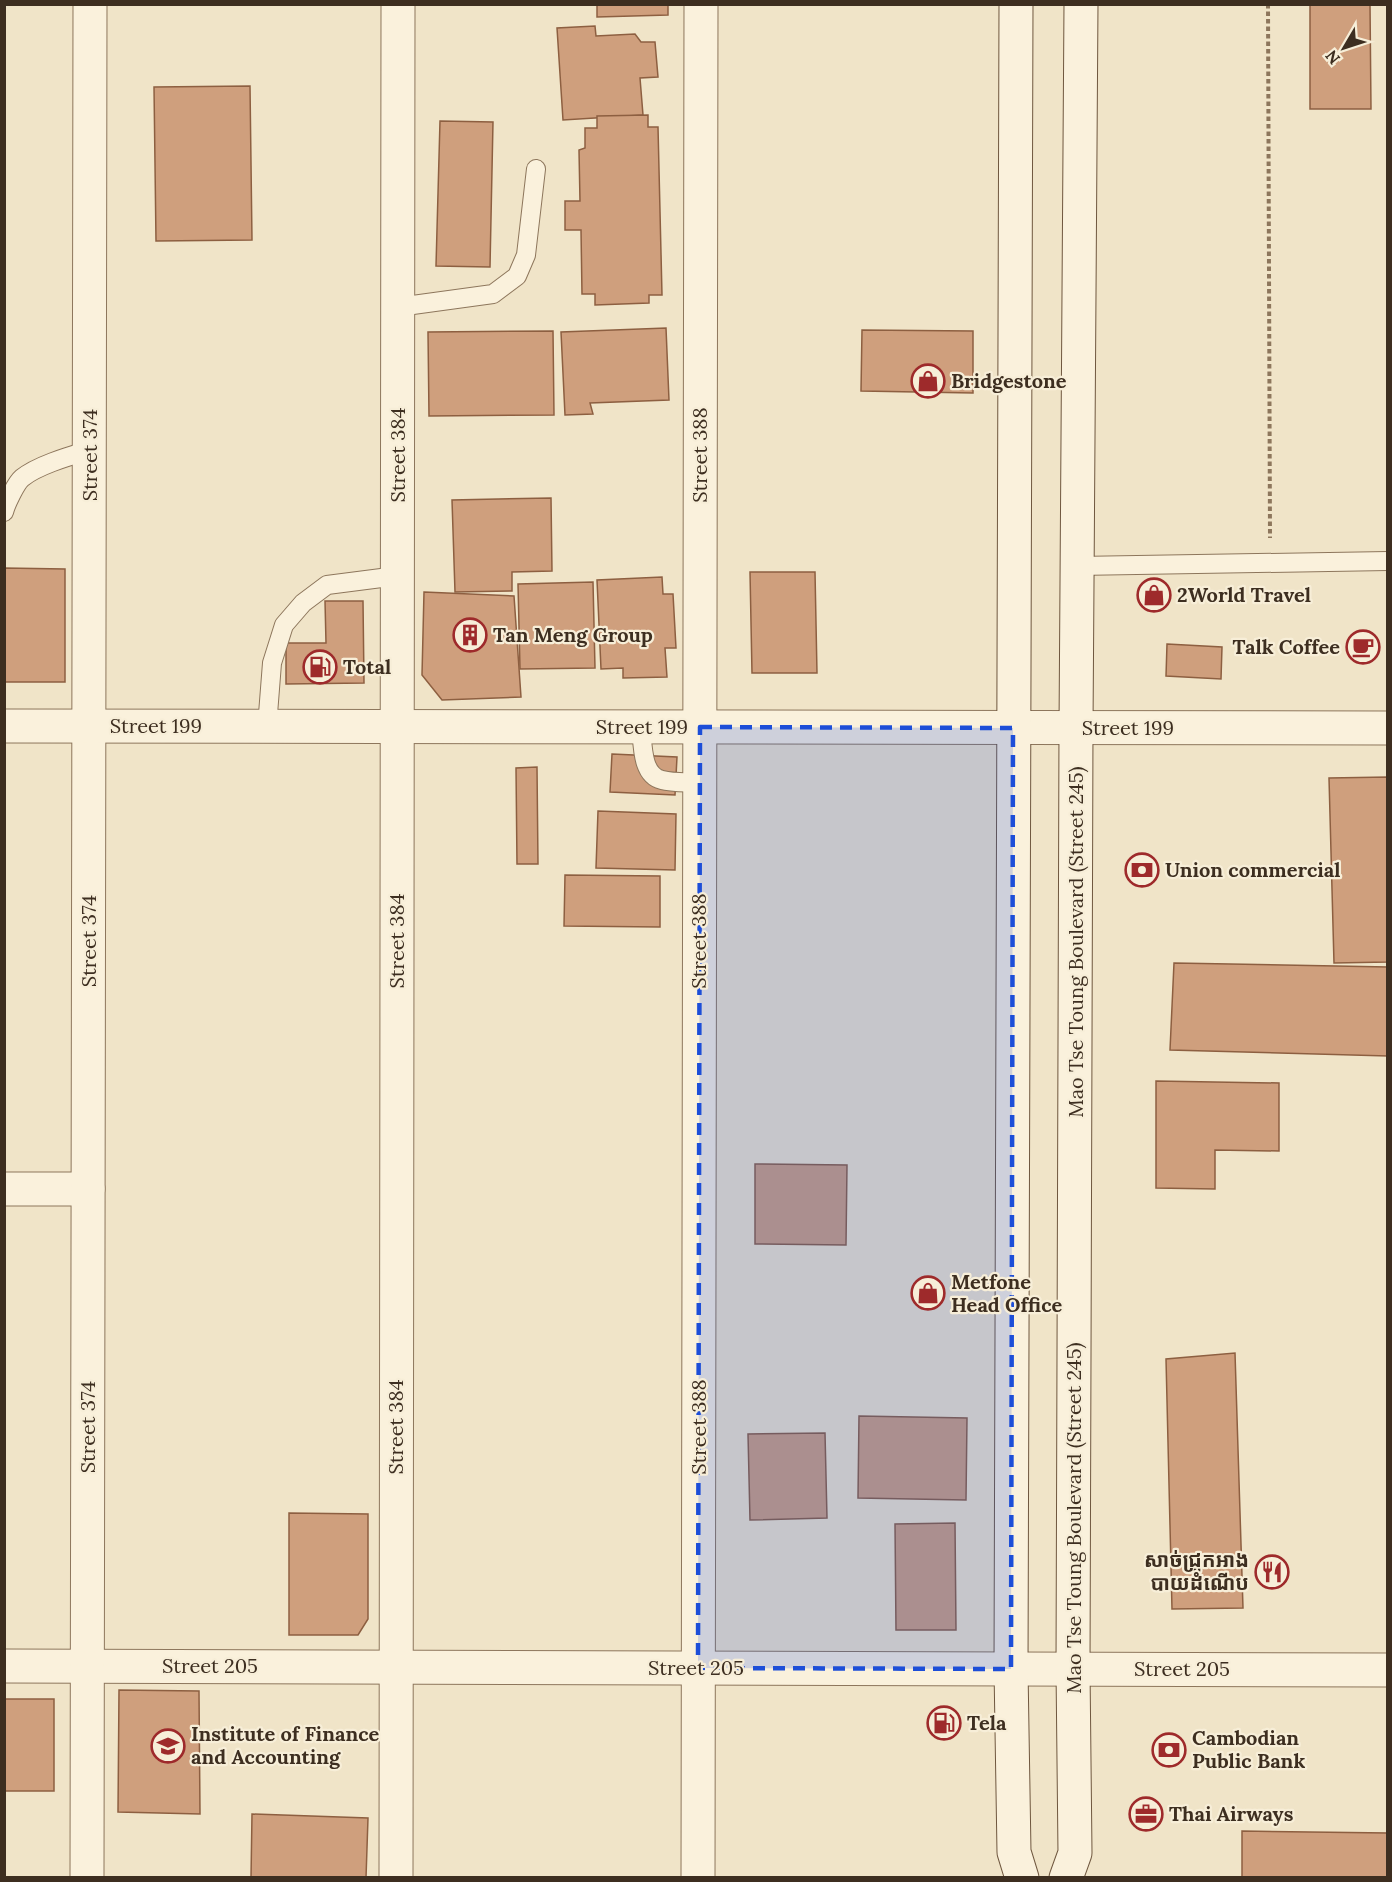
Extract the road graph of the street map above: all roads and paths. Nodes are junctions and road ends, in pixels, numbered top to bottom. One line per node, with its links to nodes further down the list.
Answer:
1 (90, 4): 9 (street, Street 374)
2 (398, 4): 8 (street, Street 384)
3 (701, 4): 20 (street, Street 388)
4 (1016, 4): 21 (street)
5 (1080, 4): 13 (street, Mao Tse Toung Boulevard (Street 245))
6 (1268, 4): 12 (path)
7 (536, 169): 8 (lane)
8 (398, 307): 14 (street, Street 384)
9 (90, 450): 10 (lane); 16 (street, Street 374)
10 (4, 512)
11 (1388, 561): 12 (lane)
12 (1270, 563): 13 (lane)
13 (1077, 566): 22 (street, Mao Tse Toung Boulevard (Street 245))
14 (397, 576): 17 (lane); 18 (street, Street 384)
15 (4, 726): 16 (street, Street 199)
16 (89, 726): 17 (street, Street 199); 26 (street, Street 374)
17 (267, 726): 18 (street, Street 199)
18 (397, 727): 19 (street, Street 199); 29 (street, Street 384)
19 (641, 727): 20 (street, Street 199); 24 (lane)
20 (700, 727): 21 (street, Street 199); 24 (street, Street 388)
21 (1014, 728): 22 (street, Street 199); 31 (street)
22 (1076, 728): 23 (street, Street 199); 32 (street, Mao Tse Toung Boulevard (Street 245))
23 (1388, 728)
24 (700, 783): 30 (street, Street 388)
25 (4, 1189): 26 (street)
26 (88, 1189): 28 (street, Street 374)
27 (4, 1666): 28 (street, Street 205)
28 (88, 1666): 29 (street, Street 205); 34 (street, Street 374)
29 (396, 1667): 30 (street, Street 205); 35 (street, Street 384)
30 (698, 1668): 31 (street, Street 205); 36 (street, Street 388)
31 (1011, 1669): 32 (street, Street 205); 37 (street)
32 (1073, 1669): 33 (street, Street 205); 38 (street, Mao Tse Toung Boulevard (Street 245))
33 (1388, 1670)
34 (87, 1878)
35 (396, 1878)
36 (698, 1878)
37 (1022, 1878)
38 (1066, 1878)

